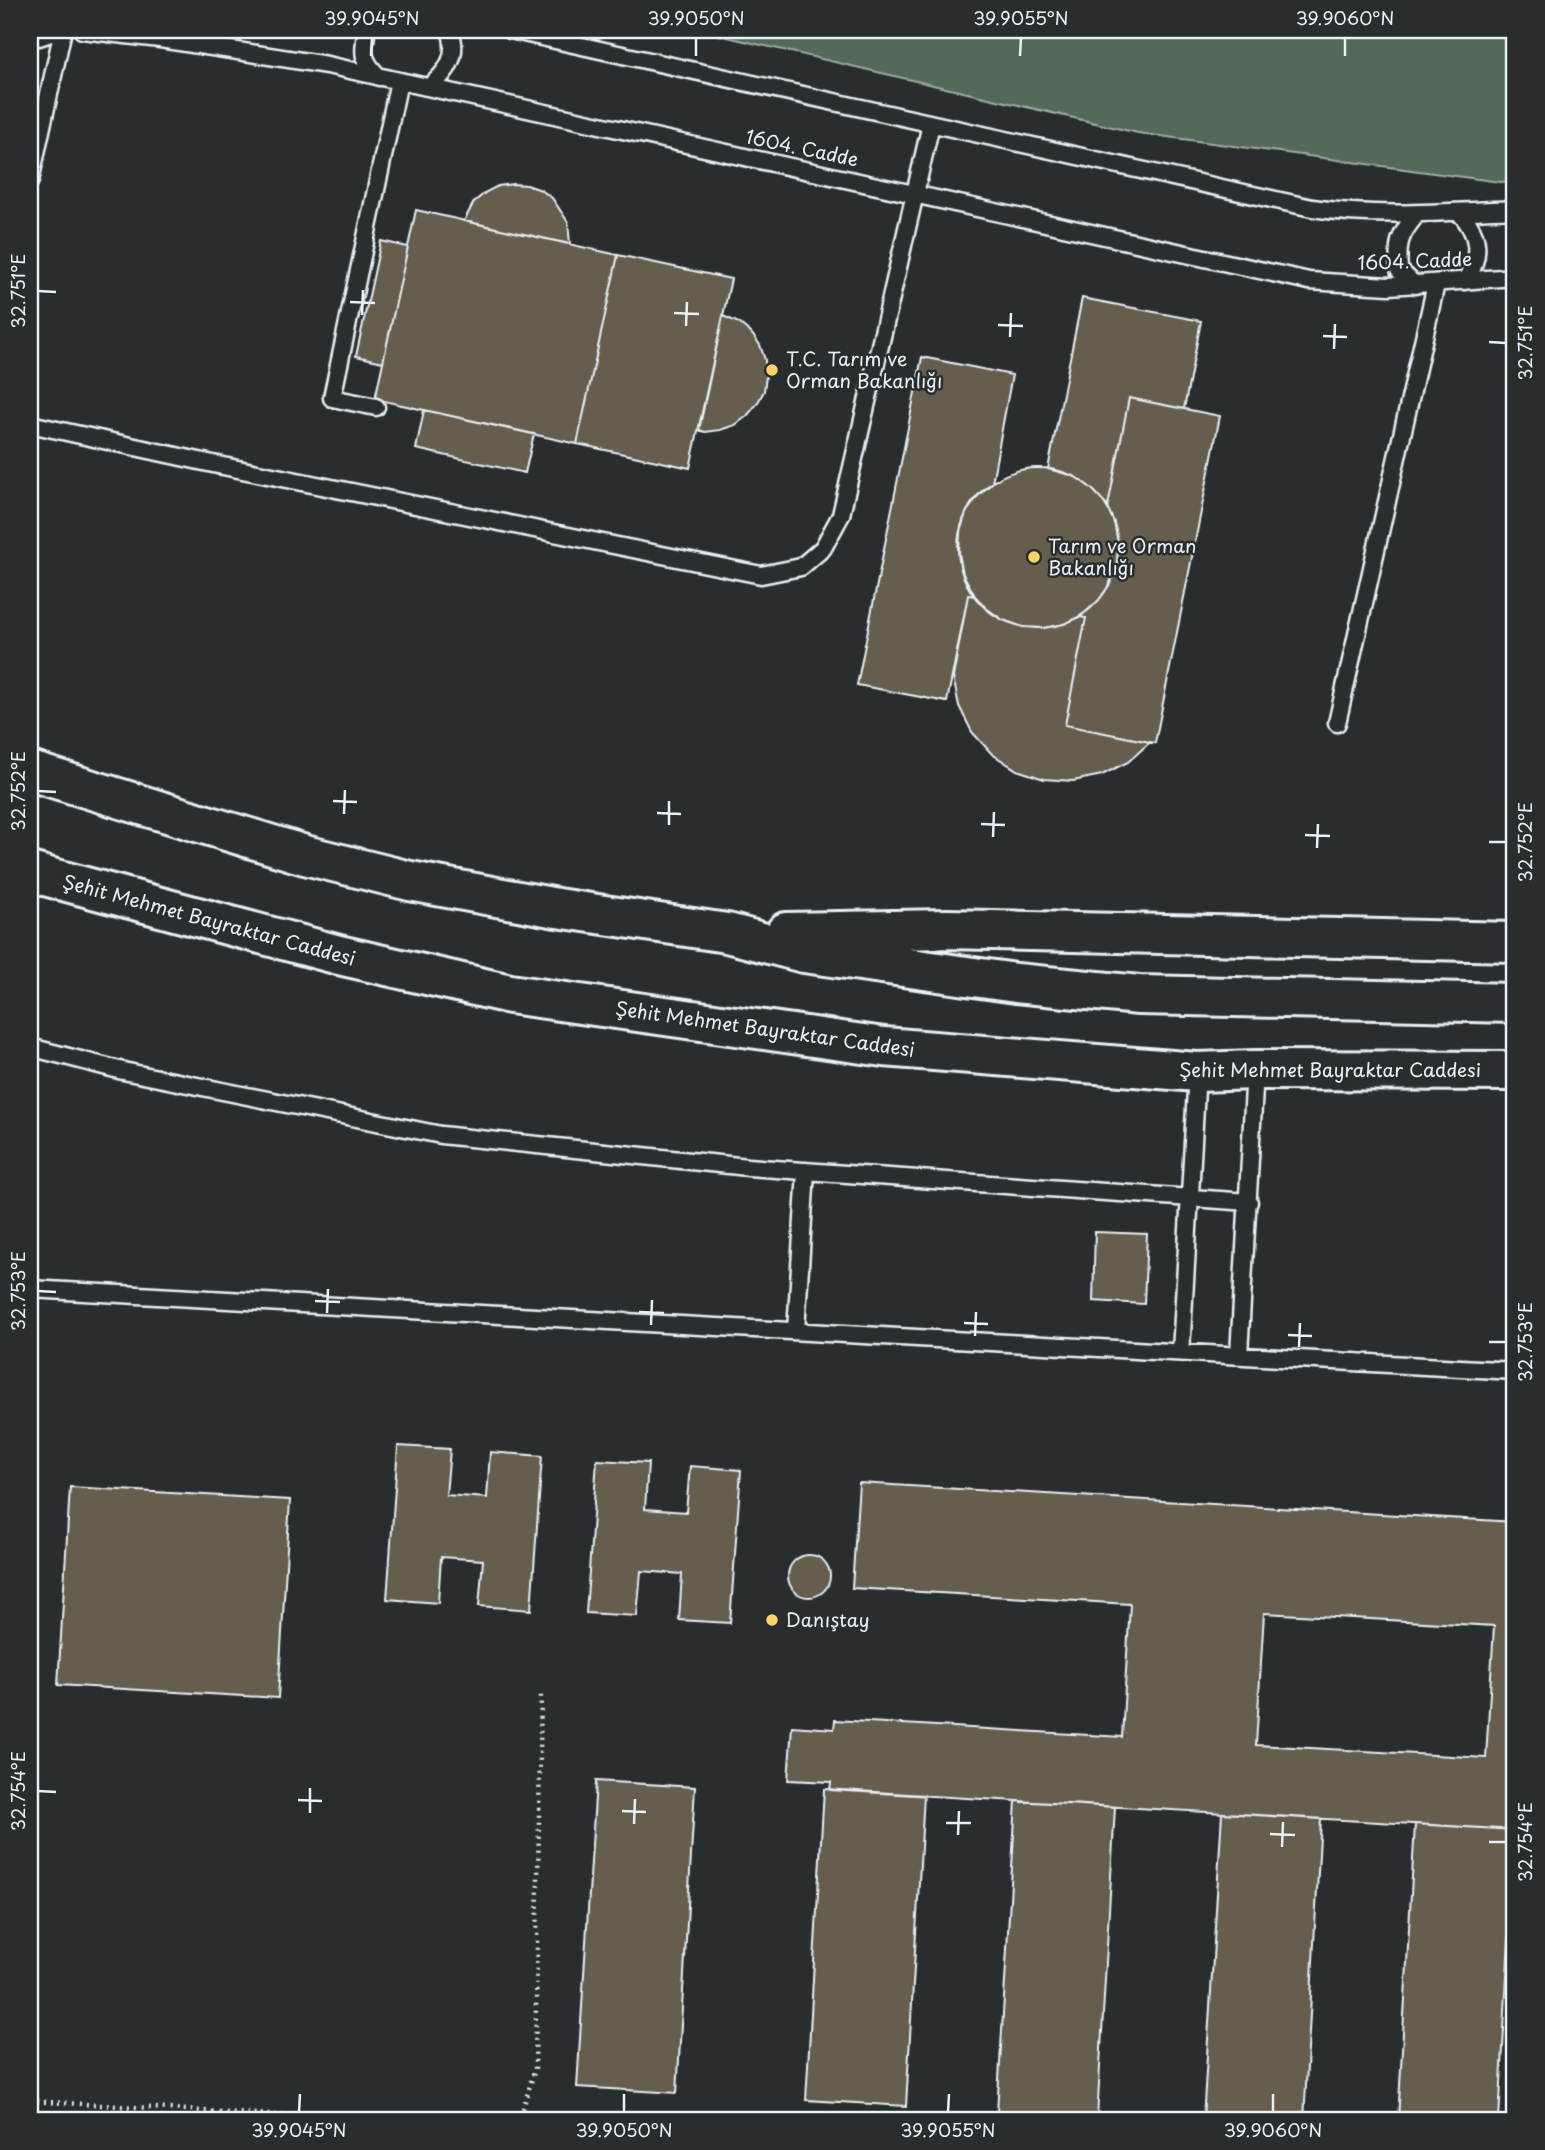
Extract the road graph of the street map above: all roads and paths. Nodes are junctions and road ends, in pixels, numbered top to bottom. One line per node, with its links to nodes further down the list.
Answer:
1 (62, 30): 6 (lane); 11 (lane)
2 (82, 30): 7 (lane, 1604. Cadde)
3 (367, 30): 7 (lane)
4 (450, 30): 9 (lane)
5 (510, 30): 10 (lane)
6 (30, 36)
7 (379, 77): 8 (lane, 1604. Cadde)
8 (399, 81): 9 (lane, 1604. Cadde); 20 (lane)
9 (429, 88): 12 (lane, 1604. Cadde)
10 (931, 124): 12 (lane); 15 (lane)
11 (30, 181)
12 (916, 195): 19 (lane, 1604. Cadde); 21 (lane)
13 (1515, 209): 14 (lane)
14 (1459, 212): 15 (lane); 17 (lane)
15 (1417, 214): 19 (lane)
16 (1515, 277): 17 (lane, 1604. Cadde)
17 (1465, 281): 18 (lane, 1604. Cadde)
18 (1436, 284): 19 (lane, 1604. Cadde); 22 (lane)
19 (1415, 285)
20 (376, 407)
21 (30, 424)
22 (1337, 723)
23 (30, 771): 25 (main road)
24 (30, 872): 31 (main road, Şehit Mehmet Bayraktar Caddesi)
25 (727, 933): 26 (main road); 27 (main road)
26 (1515, 942)
27 (1515, 1003)
28 (30, 1047): 32 (lane)
29 (1255, 1070): 30 (main road, Şehit Mehmet Bayraktar Caddesi); 31 (main road, Şehit Mehmet Bayraktar Caddesi); 34 (lane)
30 (1515, 1071)
31 (1197, 1072): 33 (lane)
32 (806, 1171): 33 (lane); 36 (lane)
33 (1189, 1200): 34 (lane); 37 (lane)
34 (1249, 1202): 38 (lane)
35 (30, 1289): 36 (lane)
36 (796, 1331): 37 (lane)
37 (1181, 1352): 38 (lane)
38 (1239, 1355): 39 (lane)
39 (1515, 1371)
40 (541, 1691): 43 (path)
41 (30, 2101): 42 (path)
42 (361, 2120)
43 (516, 2120)

